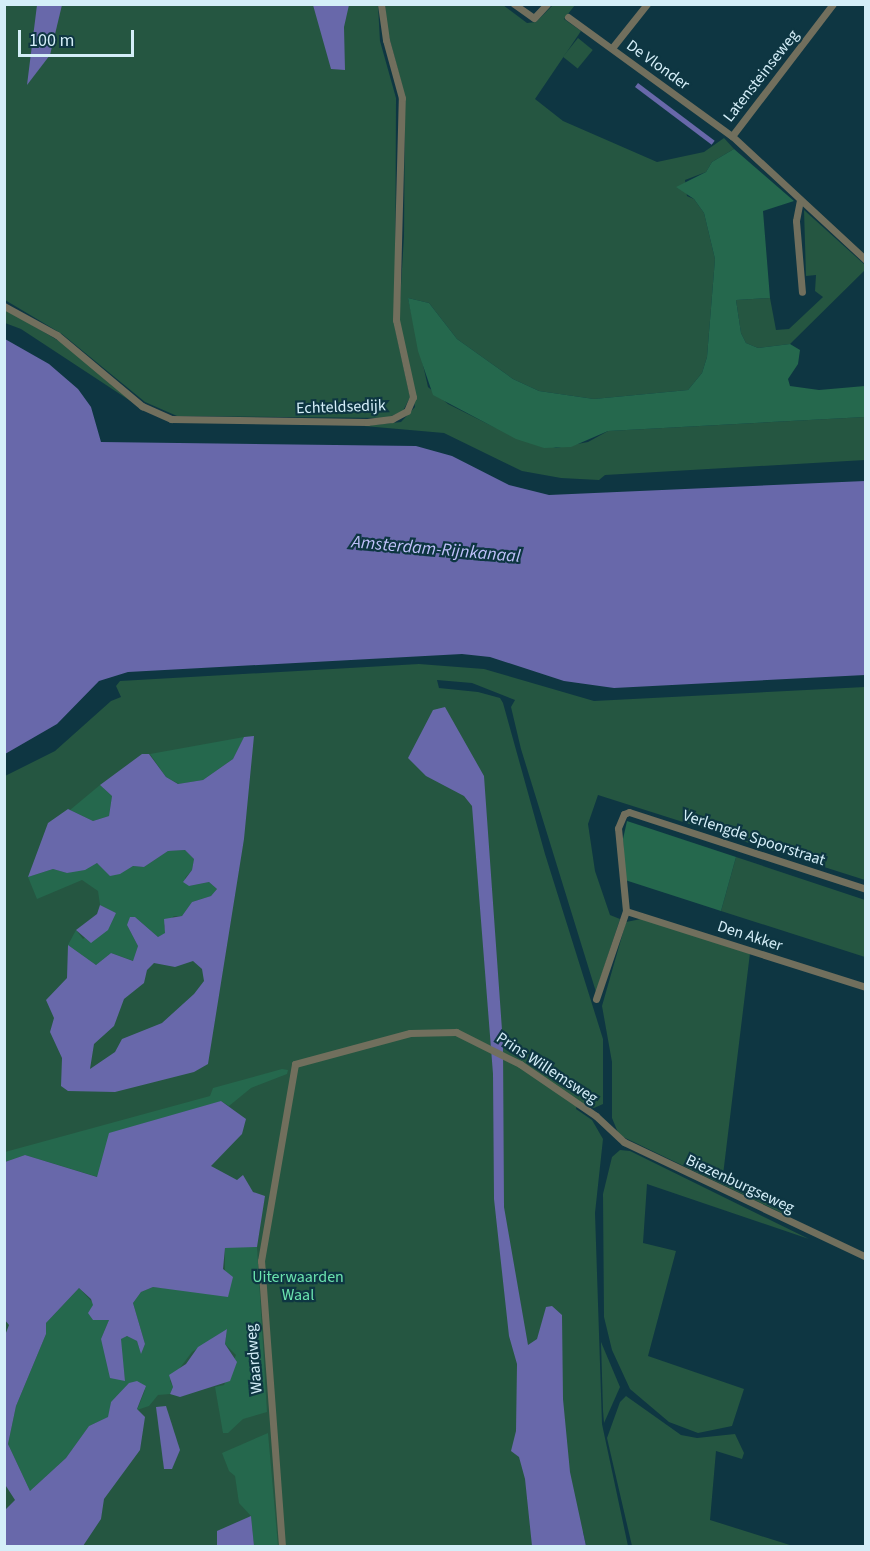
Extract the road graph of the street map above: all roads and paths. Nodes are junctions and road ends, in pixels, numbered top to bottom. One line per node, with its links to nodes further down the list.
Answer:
1 (381, 4): 12 (street, Echteldsedijk)
2 (514, 4): 3 (street)
3 (547, 4)
4 (647, 4): 7 (street)
5 (833, 4): 8 (street, Latensteinseweg)
6 (568, 17): 7 (street, De Vlonder)
7 (612, 48): 8 (street, De Vlonder)
8 (732, 136): 9 (street, De Vlonder)
9 (800, 200): 10 (street, De Vlonder); 11 (street)
10 (866, 260)
11 (802, 292)
12 (4, 306)
13 (866, 889): 14 (street, Verlengde Spoorstraat)
14 (626, 911): 15 (street, Den Akker); 16 (street)
15 (866, 987)
16 (596, 999)
17 (295, 1064): 18 (street, Prins Willemsweg); 20 (street, Waardweg)
18 (606, 1127): 19 (street, Biezenburgseweg)
19 (866, 1257)
20 (282, 1546)

